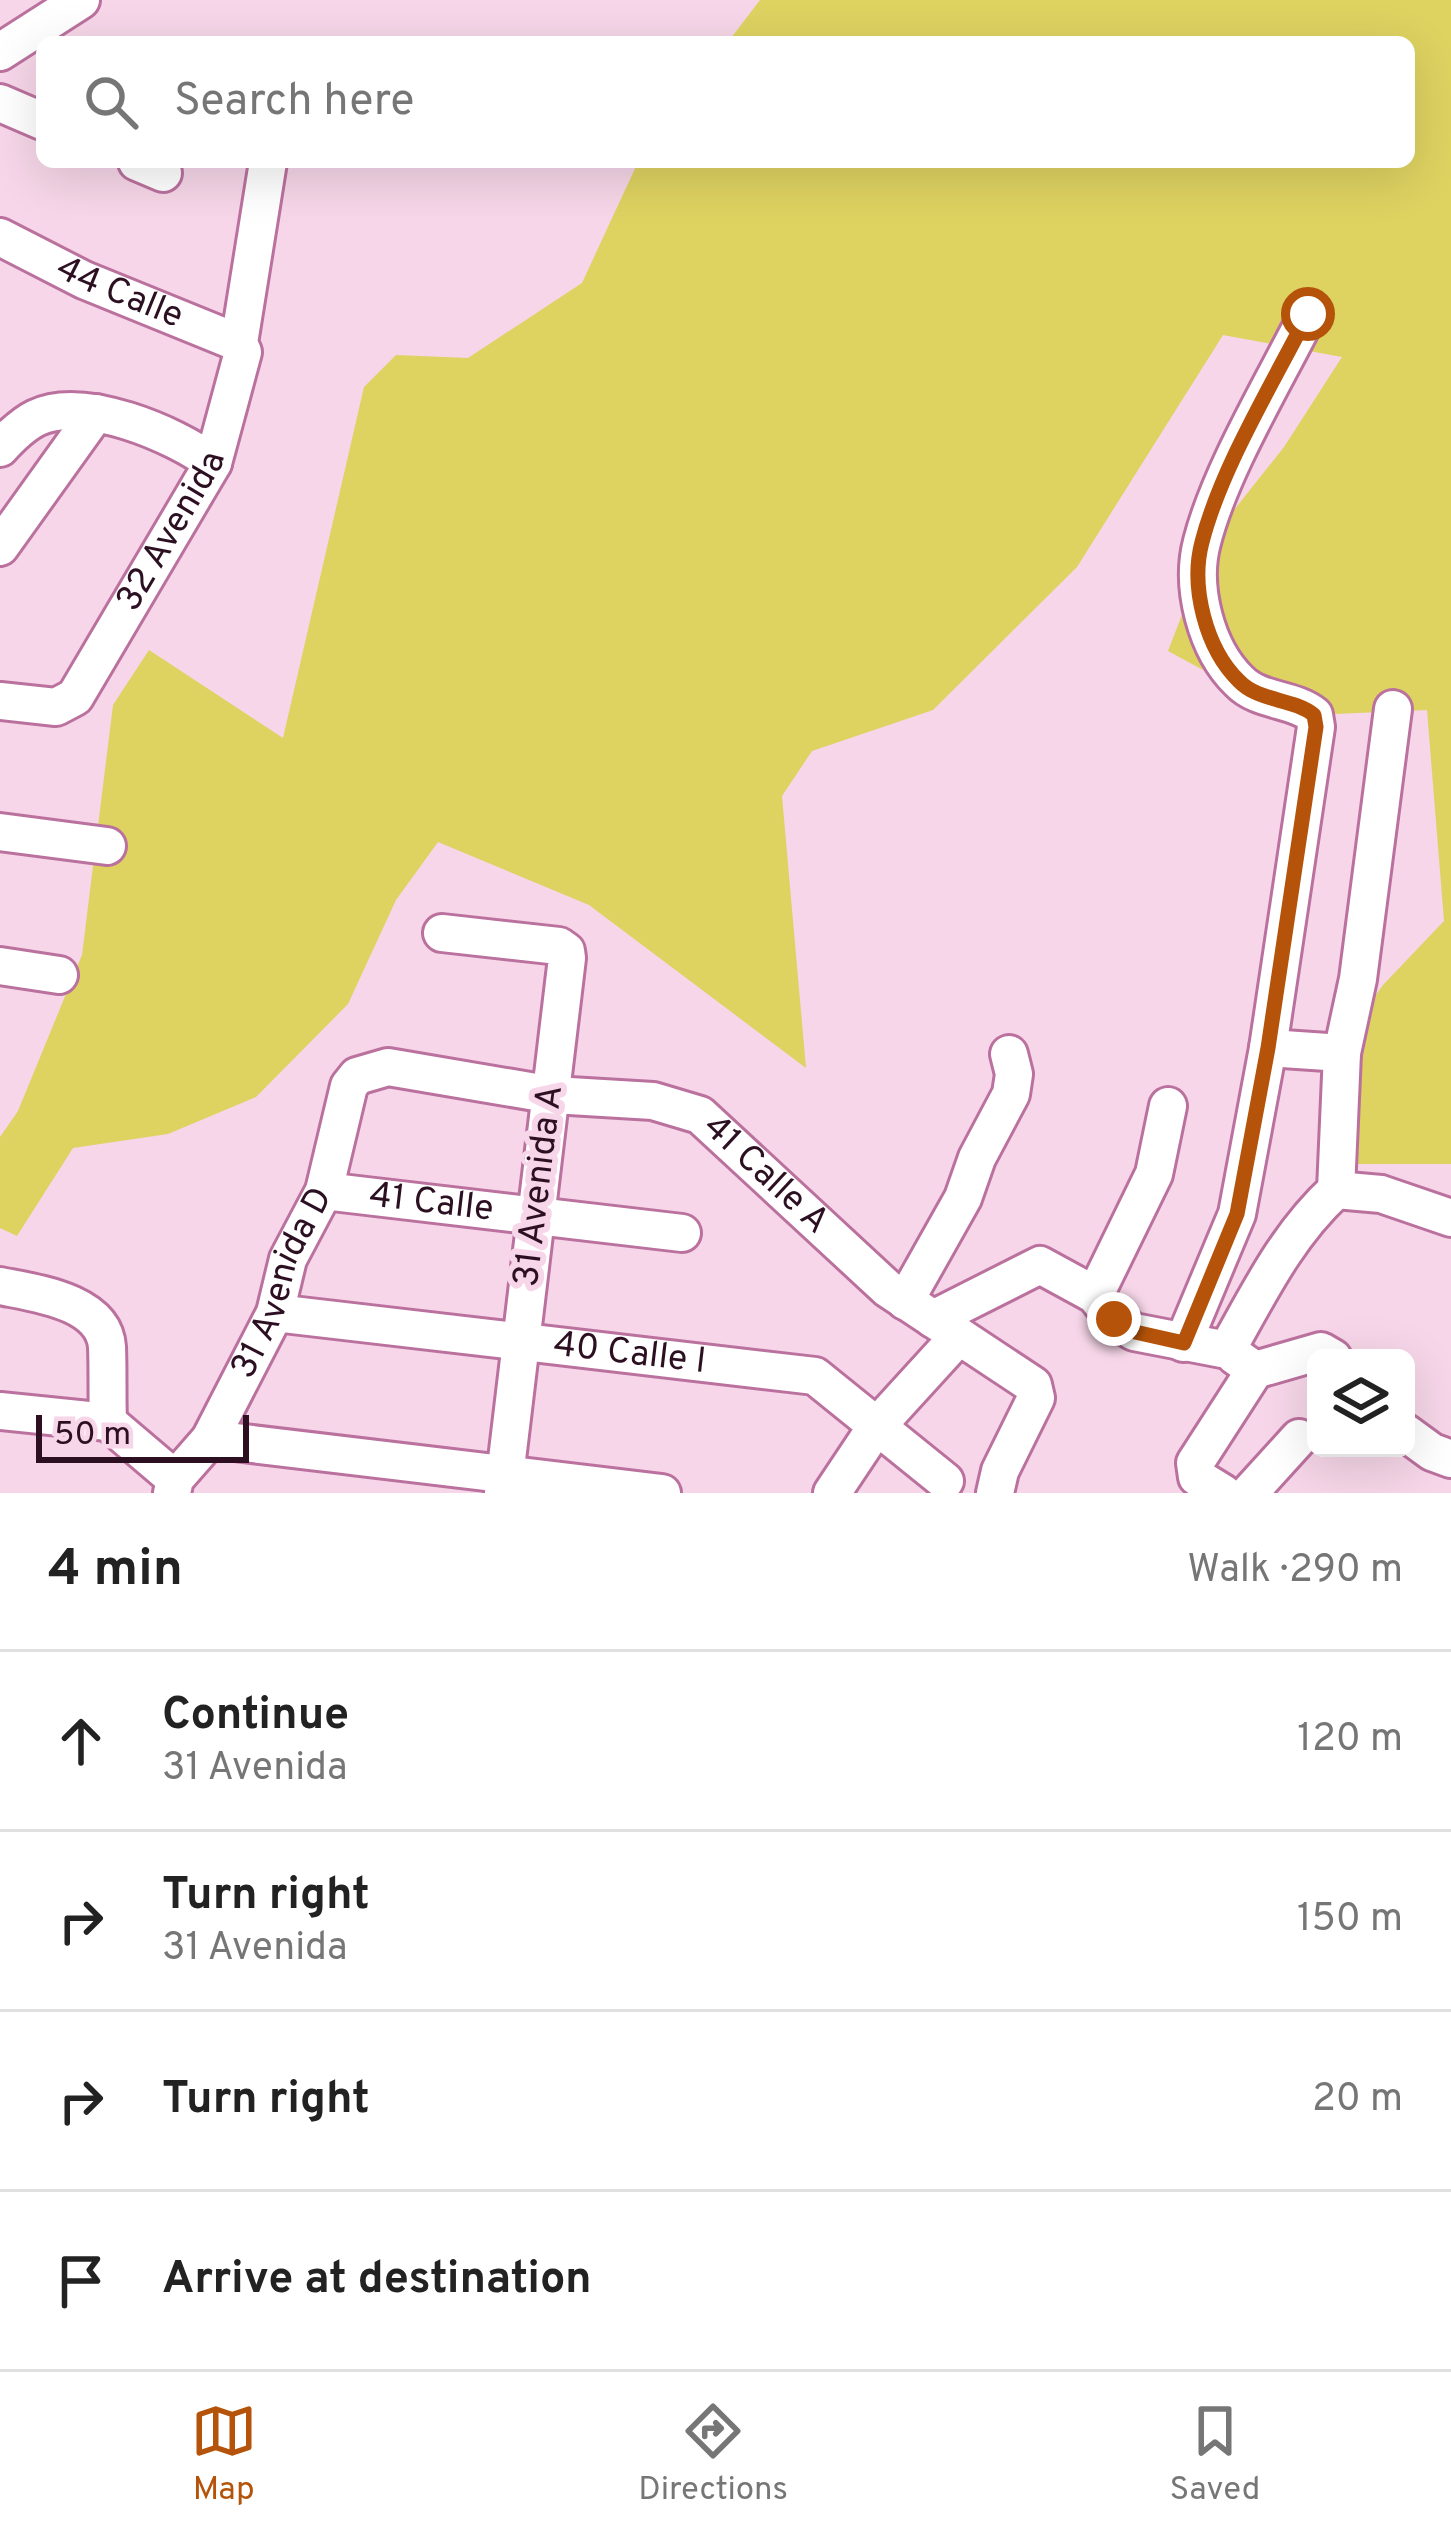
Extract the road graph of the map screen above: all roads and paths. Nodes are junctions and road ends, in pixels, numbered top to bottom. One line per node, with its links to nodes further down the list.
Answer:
1 (81, 0): 2 (street)
2 (22, 46)
3 (0, 103): 4 (street)
4 (36, 118)
5 (267, 168): 8 (street, 32 Avenida)
6 (0, 237): 8 (street, 44 Calle)
7 (1308, 314): 20 (street)
8 (239, 343): 11 (street, 32 Avenida)
9 (96, 413): 10 (street); 11 (street); 12 (street)
10 (0, 448)
11 (213, 464): 13 (street, 32 Avenida)
12 (0, 547)
13 (0, 701)
14 (1393, 709): 21 (street)
15 (0, 832): 16 (street)
16 (107, 846)
17 (442, 933): 24 (street, 31 Avenida A)
18 (0, 966): 19 (street)
19 (59, 975)
20 (1268, 1048): 21 (street); 36 (street)
21 (1342, 1053): 26 (street)
22 (1009, 1054): 34 (street)
23 (372, 1070): 24 (street, 41 Calle A); 27 (street, 31 Avenida D)
24 (553, 1095): 28 (street, 31 Avenida A); 34 (street, 41 Calle A)
25 (1168, 1106): 32 (street)
26 (1336, 1190): 29 (street); 38 (street)
27 (324, 1191): 28 (street, 41 Calle); 33 (street, 31 Avenida D)
28 (536, 1218): 30 (street, 41 Calle); 35 (street, 31 Avenida A)
29 (1451, 1218)
30 (682, 1233)
31 (0, 1286): 40 (street)
32 (1095, 1294): 34 (street); 36 (street)
33 (275, 1313): 35 (street, 40 Calle I); 43 (street, 31 Avenida D)
34 (932, 1319): 41 (street); 51 (street, 41 Calle A)
35 (520, 1343): 41 (street, 40 Calle I); 47 (street, 31 Avenida A)
36 (1184, 1343): 38 (street)
37 (1307, 1353): 38 (street)
38 (1241, 1360): 52 (street)
39 (0, 1411): 40 (street)
40 (109, 1422): 48 (street)
41 (877, 1427): 46 (street, 40 Calle I); 50 (street)
42 (1299, 1438): 53 (street)
43 (210, 1439): 47 (street); 48 (street, 31 Avenida D)
44 (1415, 1440): 45 (street)
45 (1451, 1459)
46 (945, 1481)
47 (504, 1483): 49 (street)
48 (173, 1486)
49 (662, 1493)
50 (832, 1493)
51 (995, 1493)
52 (1223, 1493)
53 (1249, 1493)

